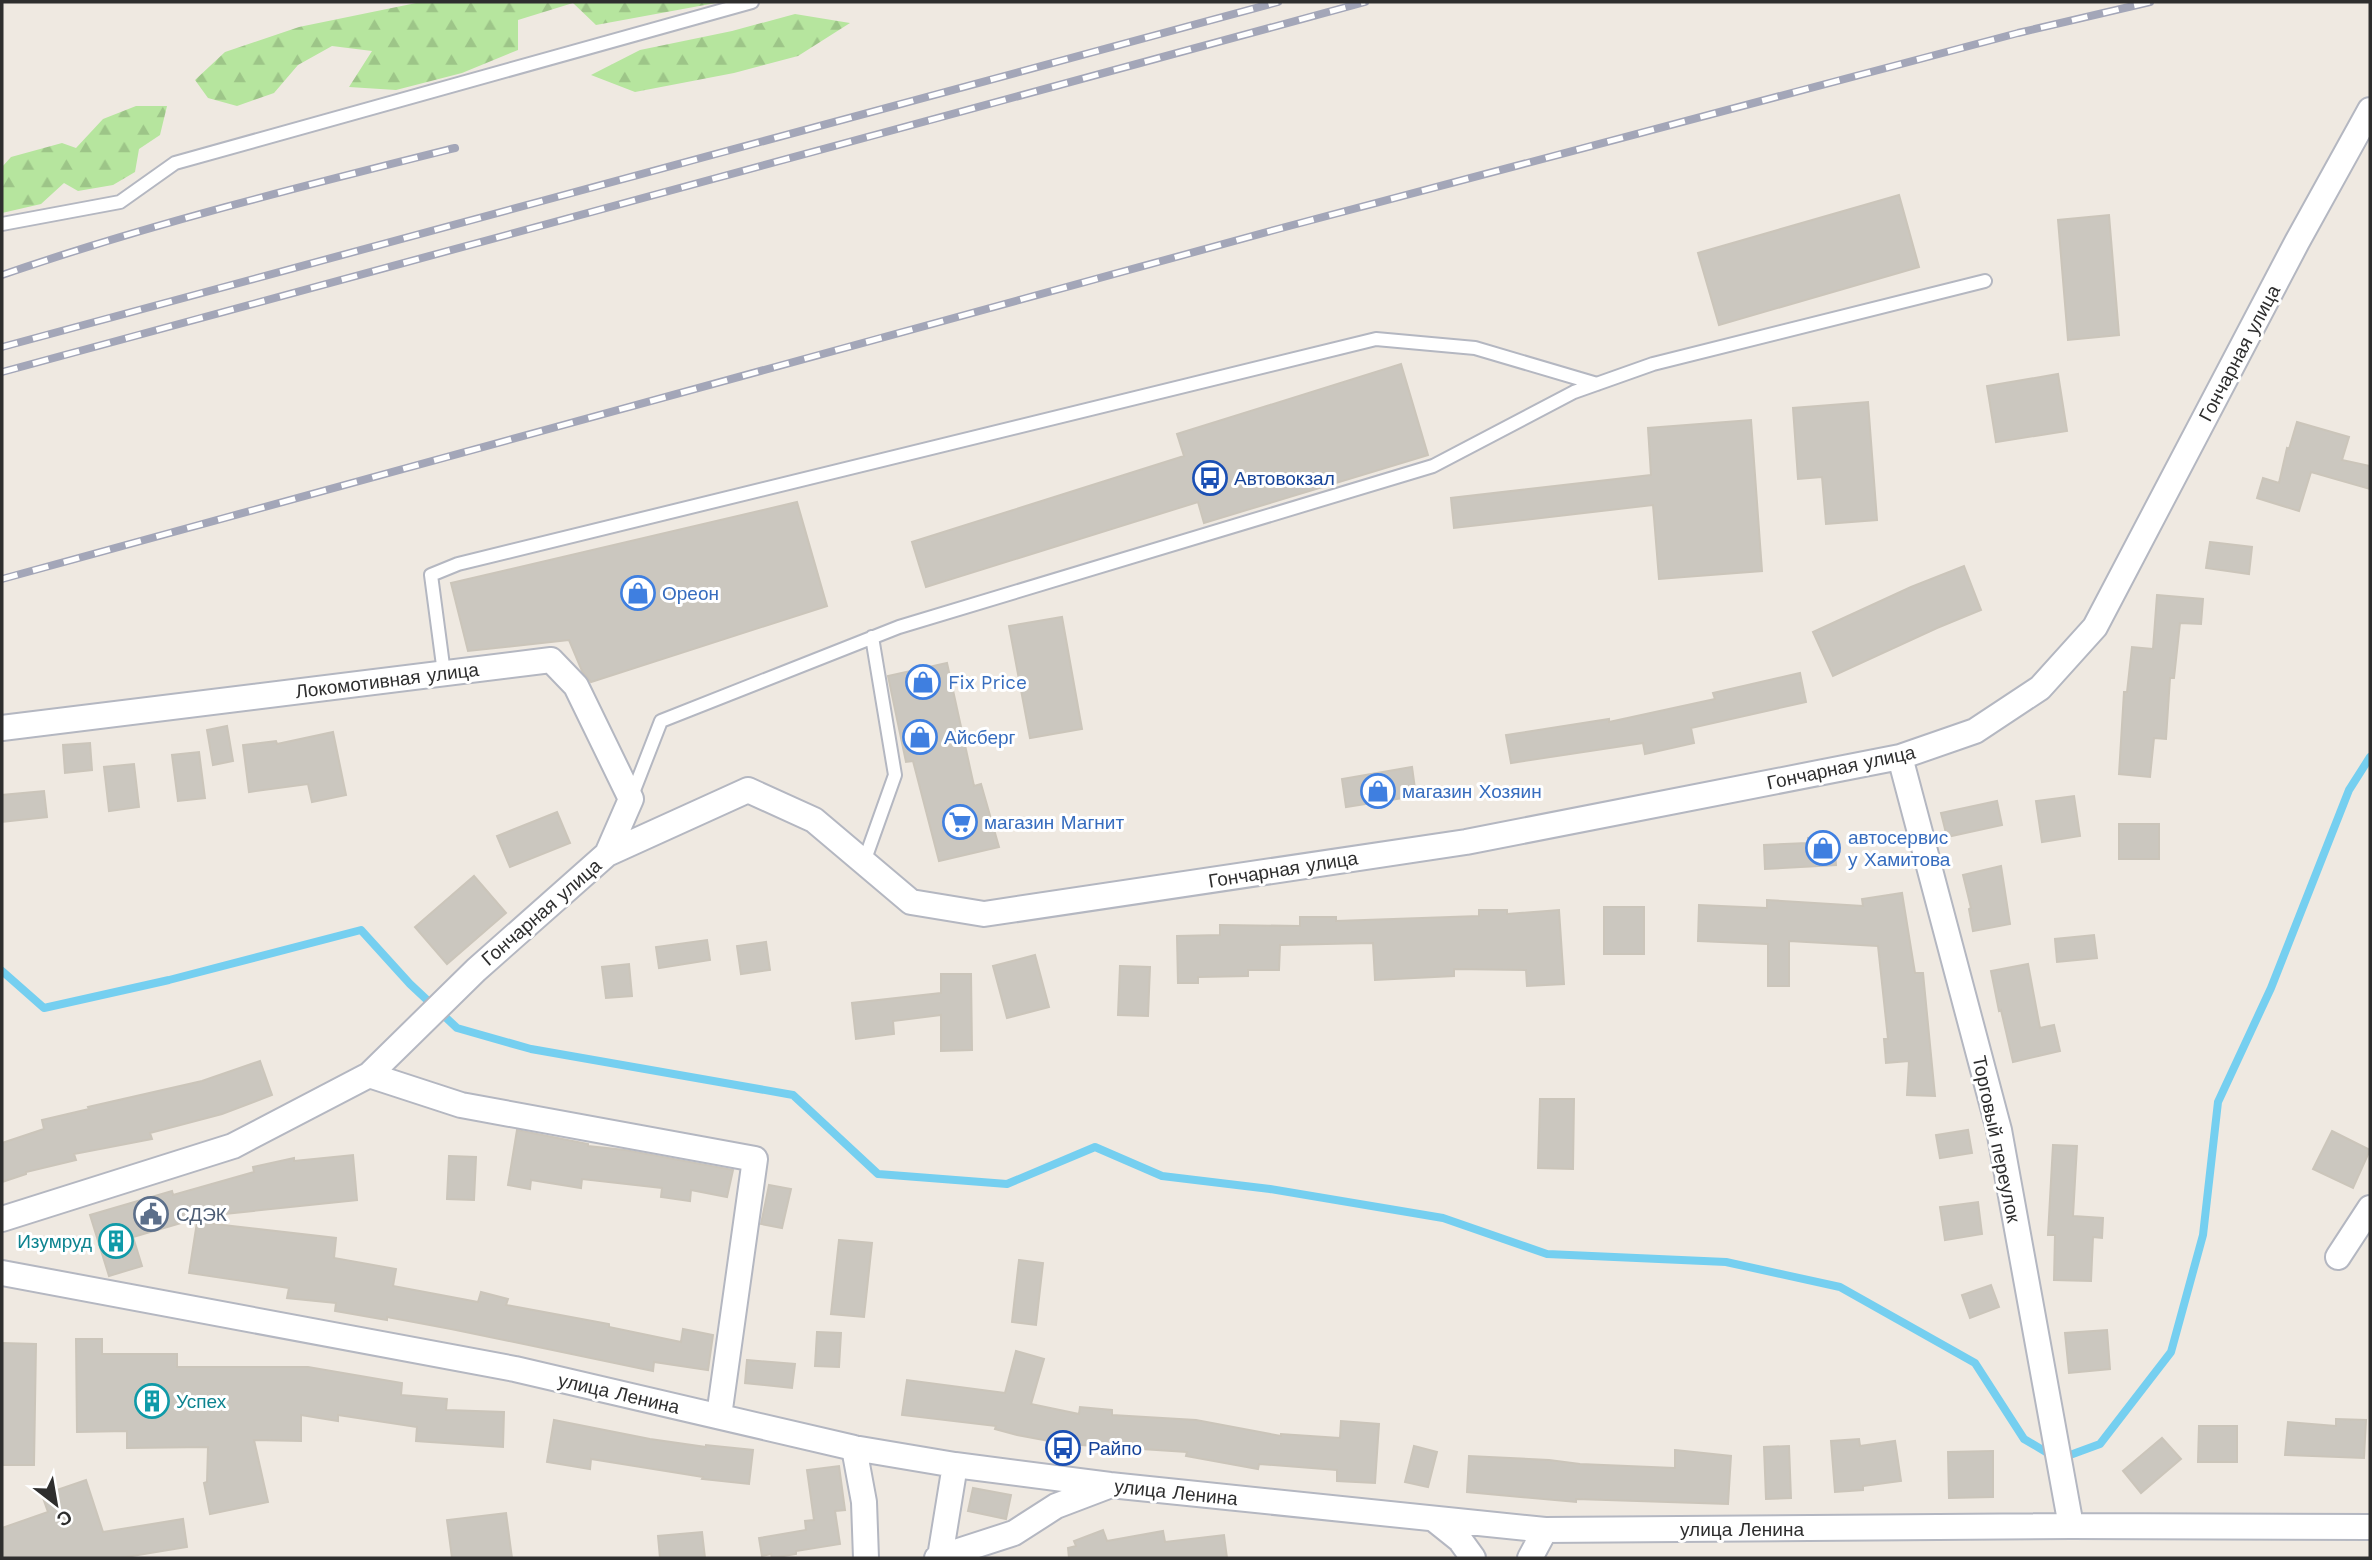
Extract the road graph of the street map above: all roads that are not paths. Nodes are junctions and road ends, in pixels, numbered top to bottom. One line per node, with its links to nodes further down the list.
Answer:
1 (752, 2): 3 (lane)
2 (2370, 110): 9 (street, Гончарная улица)
3 (2, 224)
4 (1985, 281): 5 (lane)
5 (1598, 384): 6 (lane); 7 (lane)
6 (872, 637): 10 (lane); 12 (lane)
7 (444, 673): 8 (street, Локомотивная улица); 10 (street, Локомотивная улица)
8 (2, 728)
9 (1900, 757): 12 (street, Гончарная улица); 23 (street, Торговый переулок)
10 (631, 799): 11 (street)
11 (607, 854): 12 (street, Гончарная улица); 13 (street, Гончарная улица)
12 (864, 862)
13 (369, 1075): 15 (street, Гончарная улица); 18 (street)
14 (2370, 1208): 16 (street)
15 (2, 1219)
16 (2338, 1257)
17 (2, 1273): 18 (street, улица Ленина)
18 (719, 1416): 19 (street, улица Ленина)
19 (854, 1448): 20 (street, улица Ленина); 26 (street)
20 (955, 1465): 21 (street, улица Ленина); 27 (street)
21 (1110, 1485): 22 (street, улица Ленина); 27 (street)
22 (1435, 1520): 25 (street, улица Ленина); 28 (street)
23 (2071, 1526): 24 (street, улица Ленина); 25 (street, улица Ленина)
24 (2370, 1527)
25 (1545, 1530): 29 (street)
26 (866, 1558)
27 (939, 1558)
28 (1473, 1558)
29 (1530, 1558)

